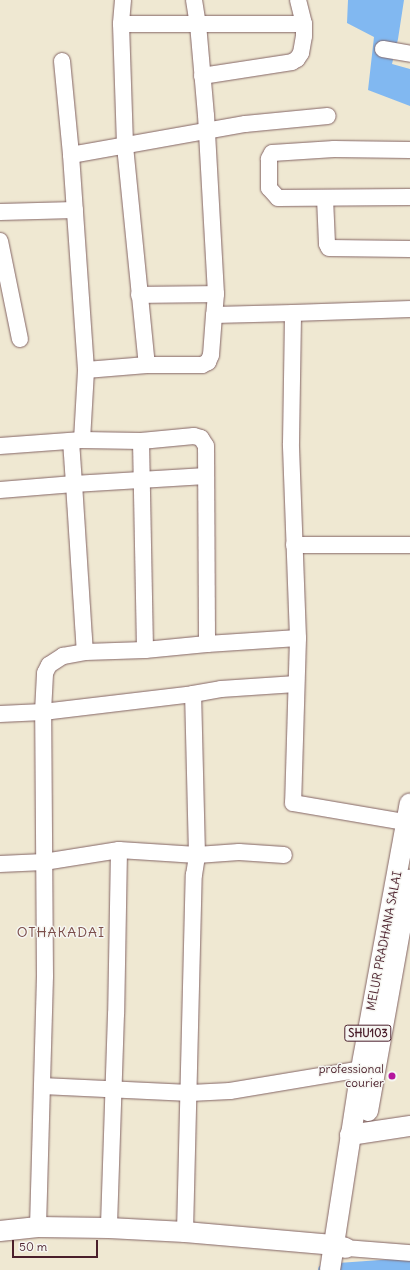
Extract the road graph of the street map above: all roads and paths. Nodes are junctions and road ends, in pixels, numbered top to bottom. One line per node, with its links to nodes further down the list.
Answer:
1 (123, 0): 4 (street)
2 (194, 0): 5 (street)
3 (298, 0): 6 (street)
4 (121, 24): 5 (street); 13 (street)
5 (198, 24): 6 (street); 10 (street)
6 (304, 24): 10 (street)
7 (383, 49): 8 (street)
8 (410, 54)
9 (62, 61): 15 (street)
10 (202, 76): 12 (street)
11 (328, 116): 12 (street)
12 (207, 131): 13 (street); 22 (street)
13 (125, 146): 15 (street); 23 (street)
14 (410, 150): 17 (street)
15 (71, 155): 18 (street)
16 (410, 196): 17 (street)
17 (325, 198): 21 (street)
18 (75, 210): 19 (street); 29 (street)
19 (0, 212)
20 (0, 241): 27 (street)
21 (410, 249)
22 (216, 294): 23 (street); 26 (street)
23 (139, 295): 28 (street)
24 (410, 309): 25 (street)
25 (294, 313): 26 (street); 37 (street)
26 (214, 315): 28 (street)
27 (20, 339)
28 (147, 365): 29 (street)
29 (86, 370): 30 (street)
30 (77, 441): 31 (street); 32 (street); 35 (street)
31 (141, 441): 33 (street); 34 (street)
32 (0, 446)
33 (206, 476): 34 (street); 40 (street)
34 (142, 480): 35 (street); 41 (street)
35 (74, 484): 36 (street); 42 (street)
36 (0, 490)
37 (294, 545): 38 (street); 39 (street)
38 (410, 545)
39 (298, 638): 40 (street); 43 (street)
40 (207, 644): 41 (street)
41 (145, 650): 42 (street)
42 (85, 652): 45 (street)
43 (296, 684): 44 (street); 48 (street)
44 (193, 694): 45 (street); 50 (street)
45 (43, 712): 46 (street); 52 (street)
46 (0, 714)
47 (410, 803): 48 (main road, MELUR PRADHANA SALAI / SHU103)
48 (408, 822): 55 (main road, MELUR PRADHANA SALAI / SHU103)
49 (119, 850): 50 (street); 52 (street); 57 (street)
50 (197, 855): 51 (street); 58 (street)
51 (284, 855)
52 (44, 862): 53 (street); 56 (street)
53 (0, 864)
54 (410, 876): 60 (main road, MELUR PRADHANA SALAI / SHU103)
55 (361, 1069): 58 (street); 60 (main road, MELUR PRADHANA SALAI / SHU103)
56 (42, 1086): 57 (street); 61 (street)
57 (114, 1089): 58 (street); 62 (street)
58 (190, 1093): 64 (street)
59 (410, 1126): 60 (main road)
60 (357, 1134): 66 (main road, MELUR PRADHANA SALAI / SHU103)
61 (38, 1227): 62 (main road); 63 (main road)
62 (109, 1228): 64 (main road)
63 (0, 1231)
64 (185, 1232): 66 (main road)
65 (410, 1253): 66 (street)
66 (338, 1260)

